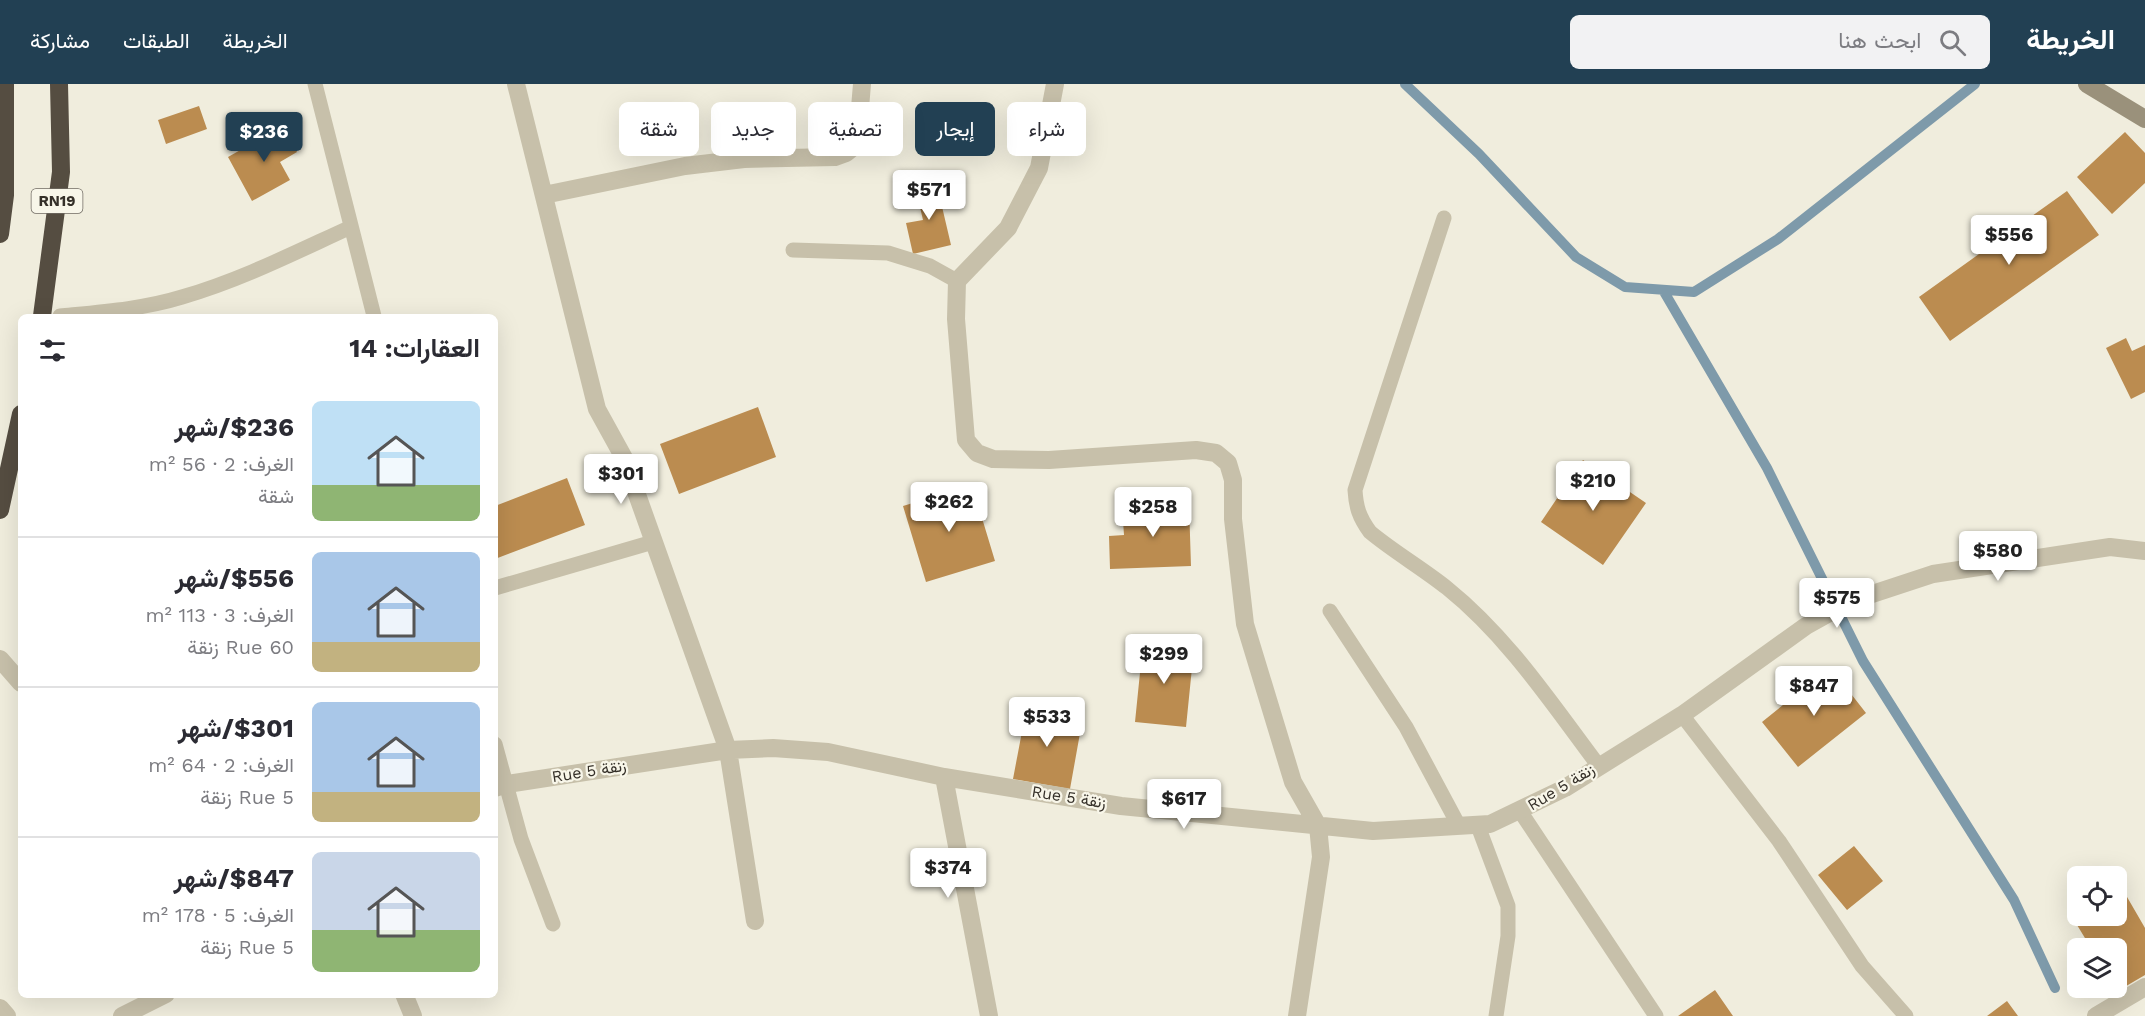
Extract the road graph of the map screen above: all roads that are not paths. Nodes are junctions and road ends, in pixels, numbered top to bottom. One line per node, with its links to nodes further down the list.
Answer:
1 (5, 84): 12 (highway)
2 (59, 84): 15 (highway, RN19)
3 (315, 84): 11 (lane)
4 (516, 84): 9 (street)
5 (862, 84): 9 (street)
6 (1055, 84): 14 (street)
7 (2087, 84): 8 (street)
8 (2145, 119)
9 (544, 195): 20 (street)
10 (1444, 219): 29 (lane)
11 (351, 227): 16 (lane); 17 (lane)
12 (0, 234)
13 (793, 250): 14 (lane)
14 (957, 281): 33 (street)
15 (42, 314)
16 (77, 314)
17 (373, 314)
18 (18, 428): 19 (highway)
19 (0, 510)
20 (653, 542): 22 (lane); 27 (street)
21 (2145, 551): 26 (street, Rue 5 زنقة)
22 (498, 587)
23 (1330, 611): 34 (lane)
24 (0, 659): 25 (street)
25 (18, 680)
26 (1682, 715): 29 (street, Rue 5 زنقة); 49 (lane)
27 (728, 750): 30 (street, Rue 5 زنقة); 31 (street, Rue 5 زنقة); 36 (street)
28 (498, 765): 31 (lane)
29 (1598, 765): 32 (street, Rue 5 زنقة)
30 (944, 777): 33 (street, Rue 5 زنقة); 45 (street)
31 (501, 786): 37 (lane)
32 (1520, 811): 35 (street, Rue 5 زنقة); 48 (lane)
33 (1318, 826): 34 (street, Rue 5 زنقة); 46 (street)
34 (1459, 826): 35 (street, Rue 5 زنقة)
35 (1478, 826): 47 (lane)
36 (755, 921)
37 (553, 924)
38 (2145, 987): 50 (street)
39 (158, 998): 43 (street)
40 (406, 998): 44 (street)
41 (0, 1008): 42 (street)
42 (7, 1016)
43 (122, 1016)
44 (413, 1016)
45 (989, 1016)
46 (1297, 1016)
47 (1496, 1016)
48 (1656, 1016)
49 (1906, 1016)
50 (2096, 1016)

